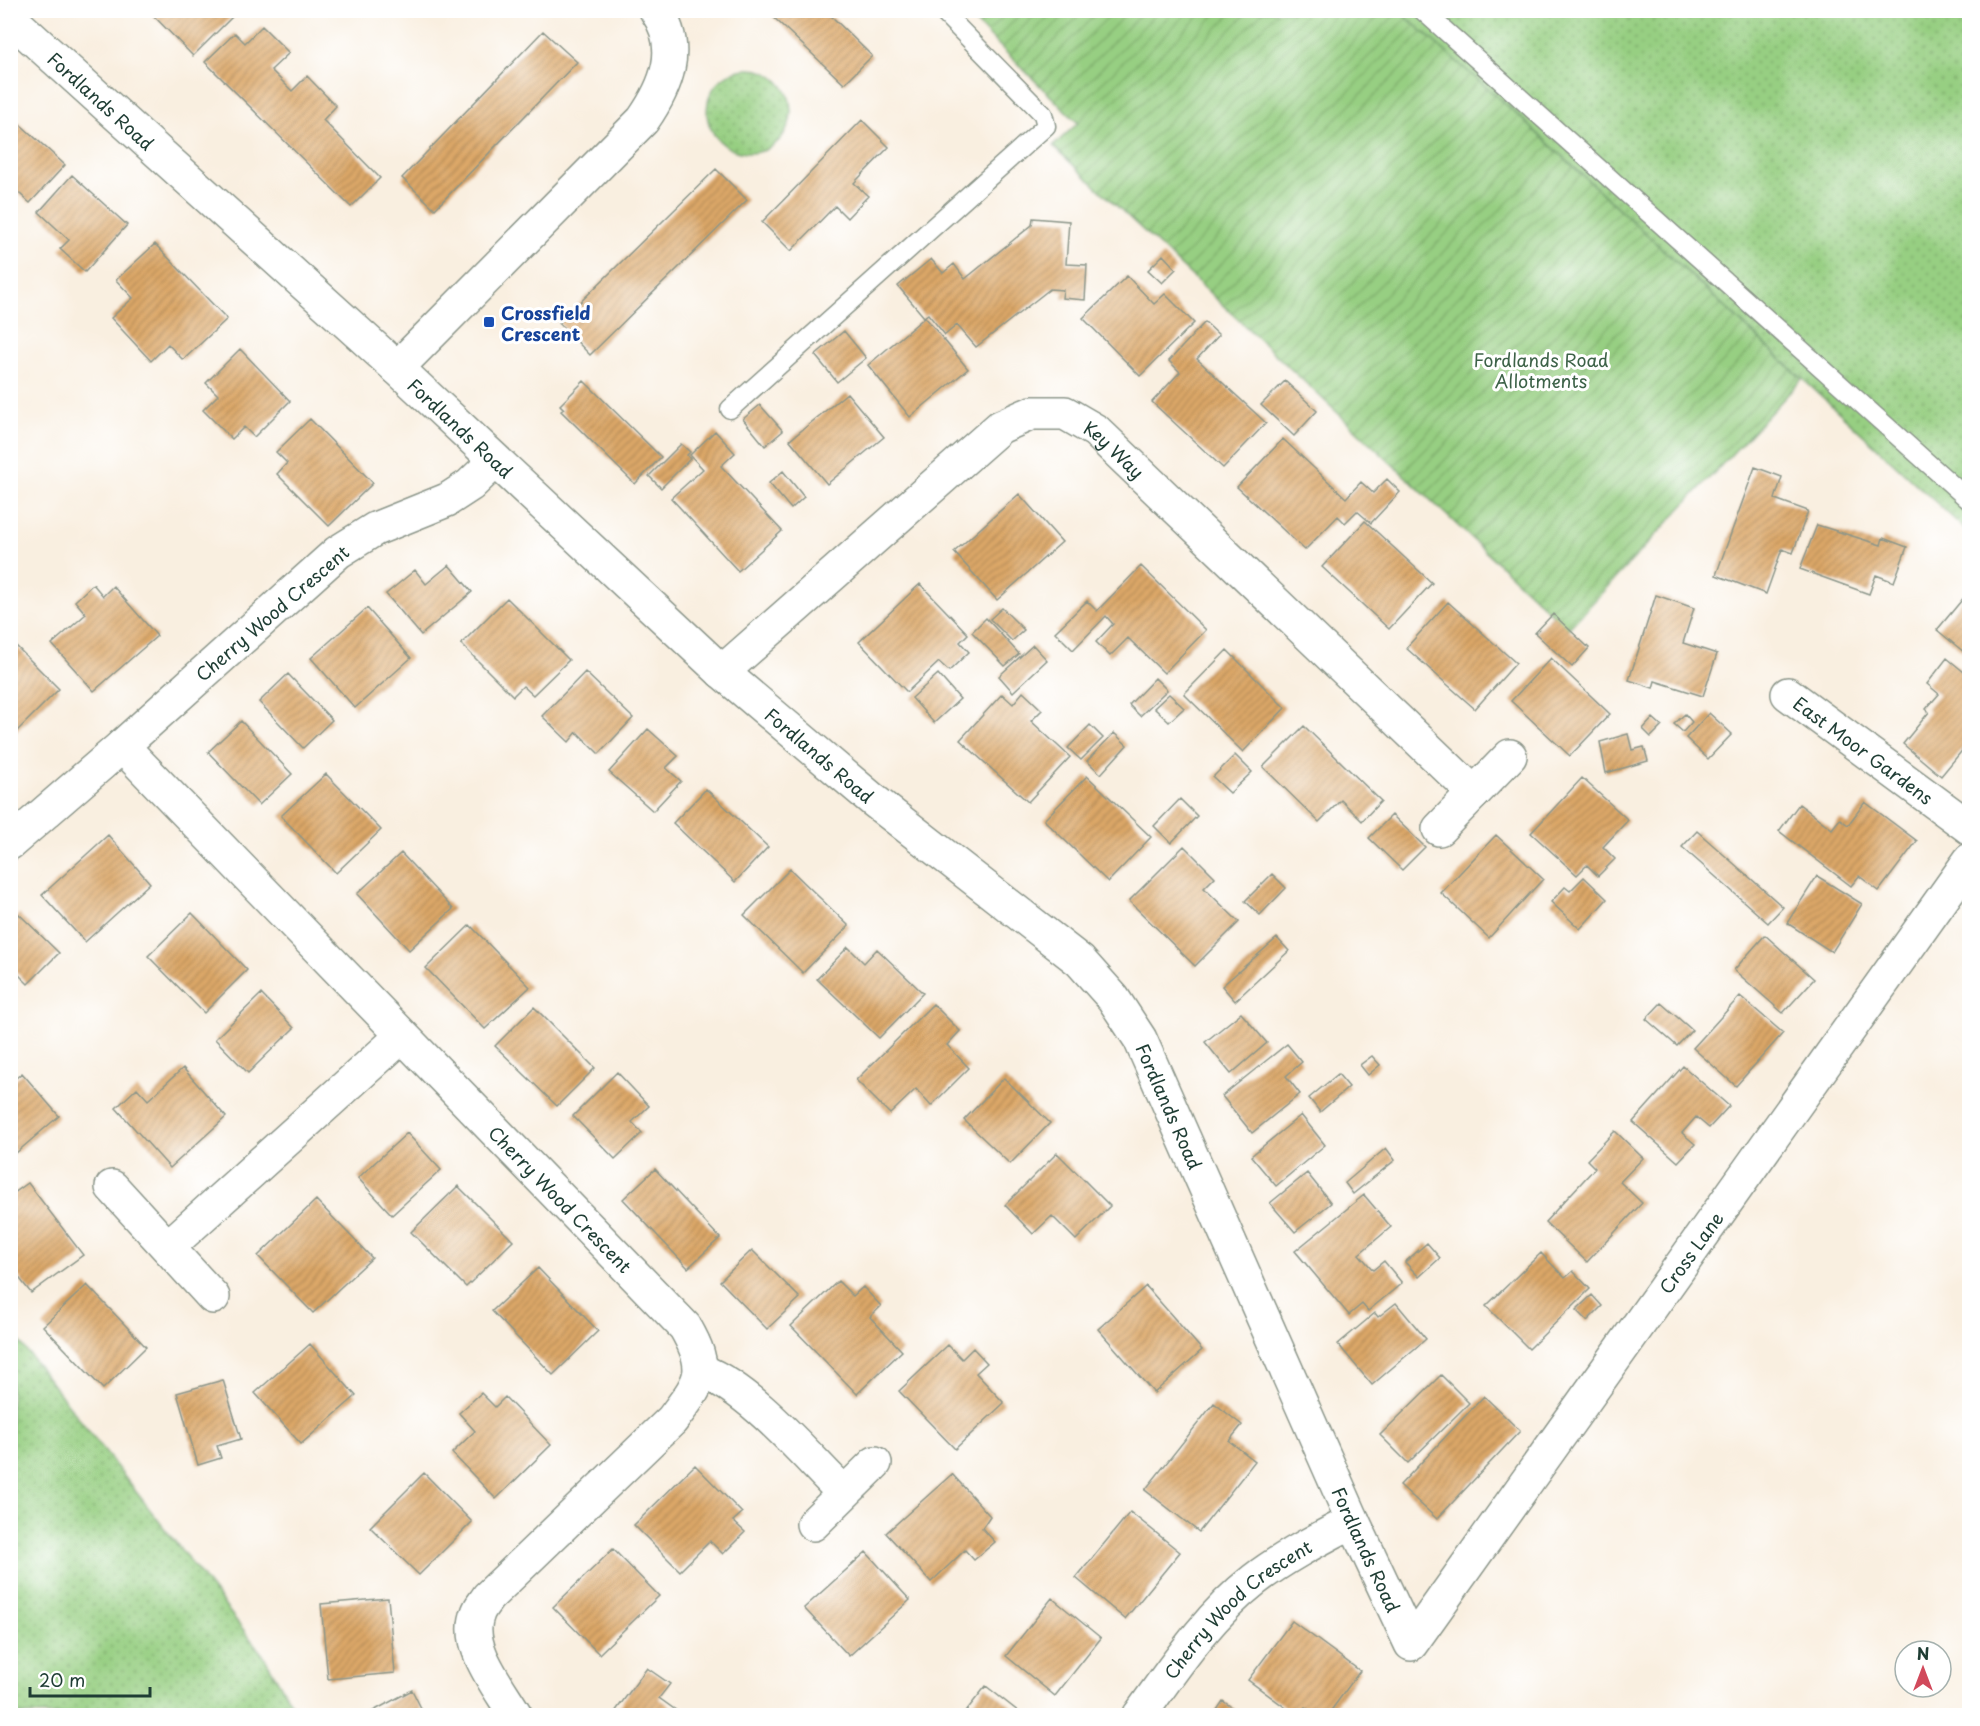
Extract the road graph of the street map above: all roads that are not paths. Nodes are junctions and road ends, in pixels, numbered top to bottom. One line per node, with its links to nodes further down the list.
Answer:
1 (656, 10): 5 (street)
2 (941, 10): 6 (lane)
3 (1422, 10): 8 (lane)
4 (10, 18): 5 (street, Fordlands Road)
5 (397, 368): 7 (street, Fordlands Road)
6 (730, 409)
7 (495, 461): 9 (street, Fordlands Road); 11 (street, Cherry Wood Crescent)
8 (1970, 501)
9 (722, 672): 13 (street, Key Way); 25 (street, Fordlands Road)
10 (1788, 694): 14 (street, East Moor Gardens)
11 (122, 746): 16 (street, Cherry Wood Crescent); 18 (street, Cherry Wood Crescent)
12 (1510, 756): 13 (street)
13 (1474, 793): 15 (street)
14 (1970, 828)
15 (1438, 830)
16 (10, 843)
17 (1970, 860): 27 (street, Cross Lane)
18 (402, 1036): 20 (street); 22 (street, Cherry Wood Crescent)
19 (112, 1187): 20 (street)
20 (168, 1247): 21 (street)
21 (213, 1297)
22 (702, 1371): 24 (street); 28 (street)
23 (875, 1463): 24 (street)
24 (844, 1493): 26 (street)
25 (1353, 1521): 27 (street, Fordlands Road); 29 (street, Cherry Wood Crescent)
26 (813, 1524)
27 (1411, 1644)
28 (516, 1716)
29 (1139, 1716)

